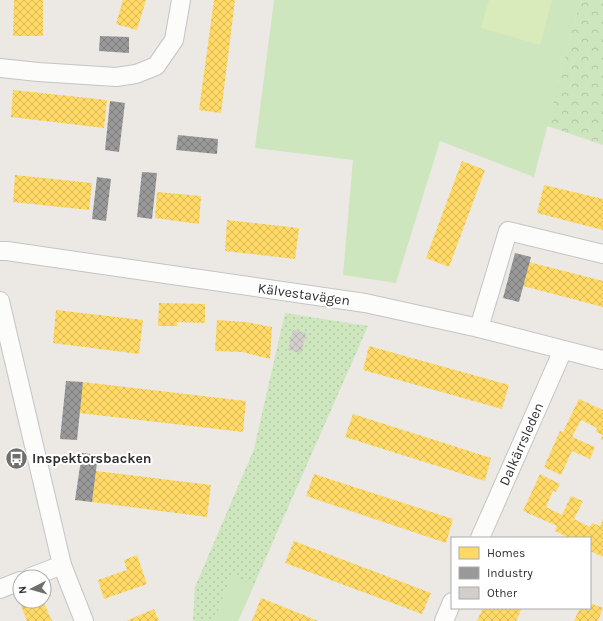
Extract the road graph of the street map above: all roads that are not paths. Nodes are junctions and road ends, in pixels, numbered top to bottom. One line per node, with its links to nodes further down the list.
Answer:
1 (180, 0): 2 (street)
2 (0, 68)
3 (0, 251): 6 (street, Kälvestavägen)
4 (603, 254): 6 (street)
5 (0, 301): 10 (street)
6 (479, 328): 7 (street, Kälvestavägen)
7 (562, 350): 8 (street, Kälvestavägen); 9 (street, Dalkärrsleden)
8 (603, 360)
9 (480, 537)
10 (62, 565): 11 (street); 15 (street)
11 (52, 569)
12 (12, 584): 13 (street)
13 (0, 589)
14 (451, 604): 16 (street)
15 (84, 621)
16 (444, 621)

